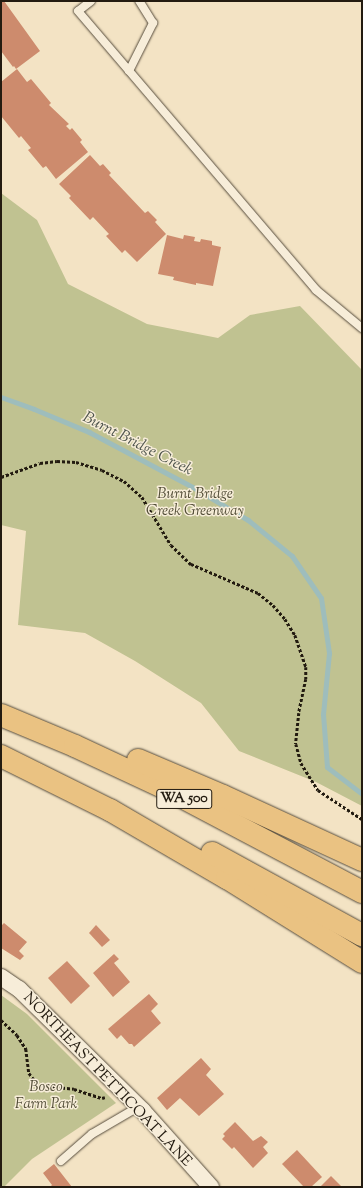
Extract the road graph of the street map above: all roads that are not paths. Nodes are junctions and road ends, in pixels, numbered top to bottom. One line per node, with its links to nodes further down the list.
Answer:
1 (91, 1): 3 (lane)
2 (139, 1): 3 (lane)
3 (129, 71): 4 (lane)
4 (362, 328)
5 (1, 708): 8 (highway)
6 (1, 715): 9 (highway, WA 500)
7 (2, 756): 10 (highway, WA 500); 11 (highway)
8 (362, 860)
9 (362, 892)
10 (362, 935)
11 (362, 962)
12 (1, 977): 13 (street, NORTHEAST PETTICOAT LANE)
13 (138, 1107): 14 (lane); 15 (street, NORTHEAST PETTICOAT LANE)
14 (61, 1161)
15 (210, 1187)

